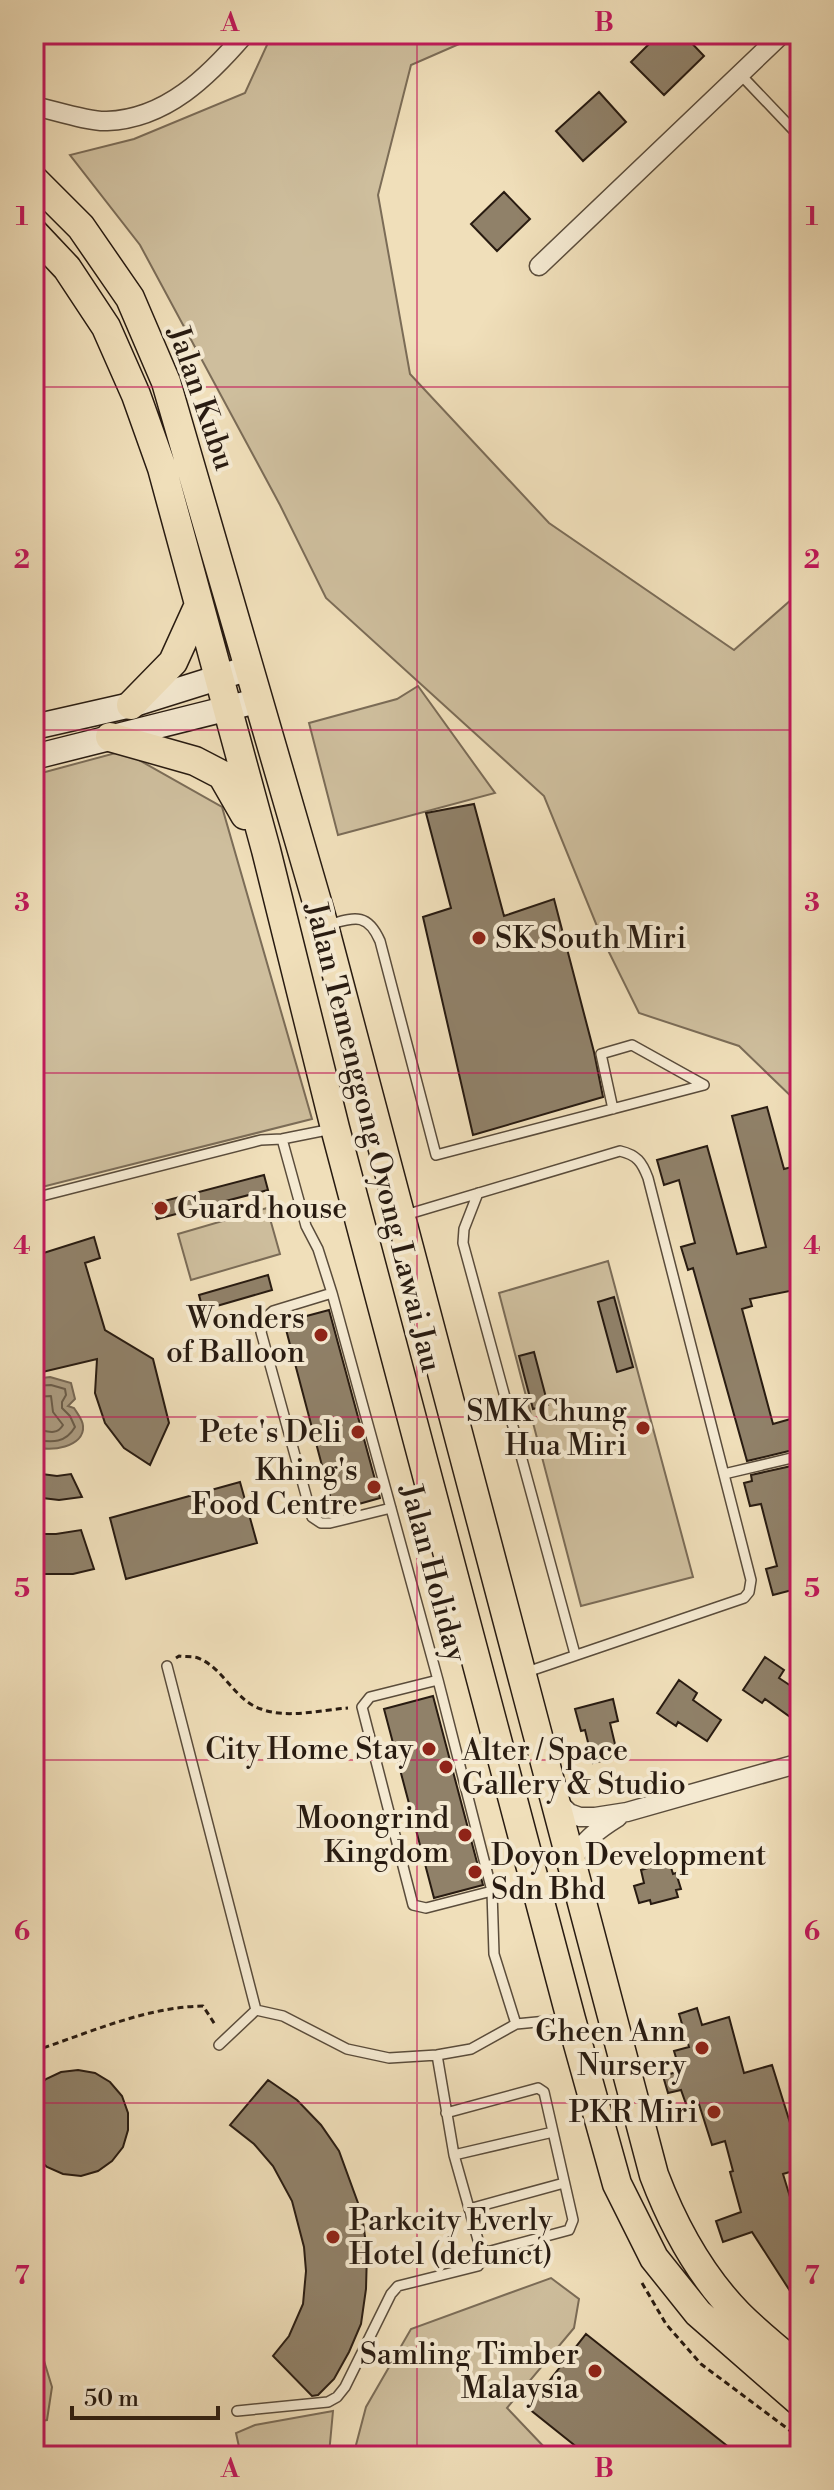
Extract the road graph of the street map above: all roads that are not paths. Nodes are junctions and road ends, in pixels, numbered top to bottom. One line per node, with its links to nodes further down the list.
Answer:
1 (245, 34): 4 (street)
2 (782, 34): 3 (street)
3 (740, 74): 5 (lane); 8 (street)
4 (34, 106)
5 (800, 137)
6 (34, 180): 10 (main road, Jalan Kubu)
7 (34, 233): 9 (main road, Jalan Kubu)
8 (539, 266)
9 (198, 607): 11 (main road, Jalan Kubu); 13 (main road)
10 (249, 668): 11 (main road); 12 (main road, Jalan Temenggong Oyong Lawai Jau)
11 (218, 678): 13 (main road); 14 (main road, Jalan Kubu)
12 (257, 701): 14 (main road); 19 (main road, Jalan Temenggong Oyong Lawai Jau)
13 (131, 705): 15 (main road)
14 (227, 709): 16 (main road); 18 (main road, Jalan Temenggong Oyong Lawai Jau)
15 (34, 727)
16 (110, 737): 17 (main road); 18 (main road)
17 (34, 757)
18 (266, 850): 21 (main road, Jalan Temenggong Oyong Lawai Jau)
19 (324, 926): 20 (lane); 25 (main road, Jalan Temenggong Oyong Lawai Jau)
20 (613, 1109): 20 (lane)
21 (335, 1128): 22 (lane); 41 (main road, Jalan Temenggong Oyong Lawai Jau)
22 (282, 1139): 24 (lane); 26 (lane, Jalan Holiday)
23 (478, 1193): 25 (lane); 28 (lane); 30 (lane)
24 (34, 1198)
25 (399, 1217): 32 (main road, Jalan Temenggong Oyong Lawai Jau)
26 (332, 1293): 29 (lane, Jalan Holiday); 29 (lane)
27 (800, 1456): 28 (lane)
28 (724, 1474): 30 (lane)
29 (391, 1508): 33 (lane, Jalan Holiday)
30 (575, 1654): 32 (lane)
31 (167, 1666): 40 (lane)
32 (521, 1674): 35 (main road, Jalan Temenggong Oyong Lawai Jau)
33 (438, 1680): 38 (lane, Jalan Holiday); 38 (lane)
34 (800, 1763): 36 (street)
35 (553, 1797): 36 (street); 37 (main road, Jalan Temenggong Oyong Lawai Jau)
36 (627, 1812): 37 (street)
37 (571, 1862): 39 (main road, Jalan Temenggong Oyong Lawai Jau)
38 (492, 1891): 42 (lane, Jalan Holiday)
39 (585, 1916): 41 (main road); 45 (main road, Jalan Temenggong Oyong Lawai Jau)
40 (256, 2010): 43 (lane); 44 (lane)
41 (571, 2019): 42 (lane); 45 (main road); 53 (main road, Jalan Temenggong Oyong Lawai Jau)
42 (516, 2024): 44 (lane)
43 (222, 2042)
44 (437, 2055): 46 (lane)
45 (628, 2082): 52 (main road, Jalan Temenggong Oyong Lawai Jau)
46 (446, 2113): 47 (lane); 48 (lane)
47 (553, 2132): 48 (lane); 49 (lane)
48 (454, 2155): 50 (lane)
49 (564, 2183): 50 (lane); 51 (lane)
50 (469, 2209): 51 (lane)
51 (487, 2252): 54 (lane)
52 (800, 2368)
53 (800, 2402)
54 (237, 2411)

